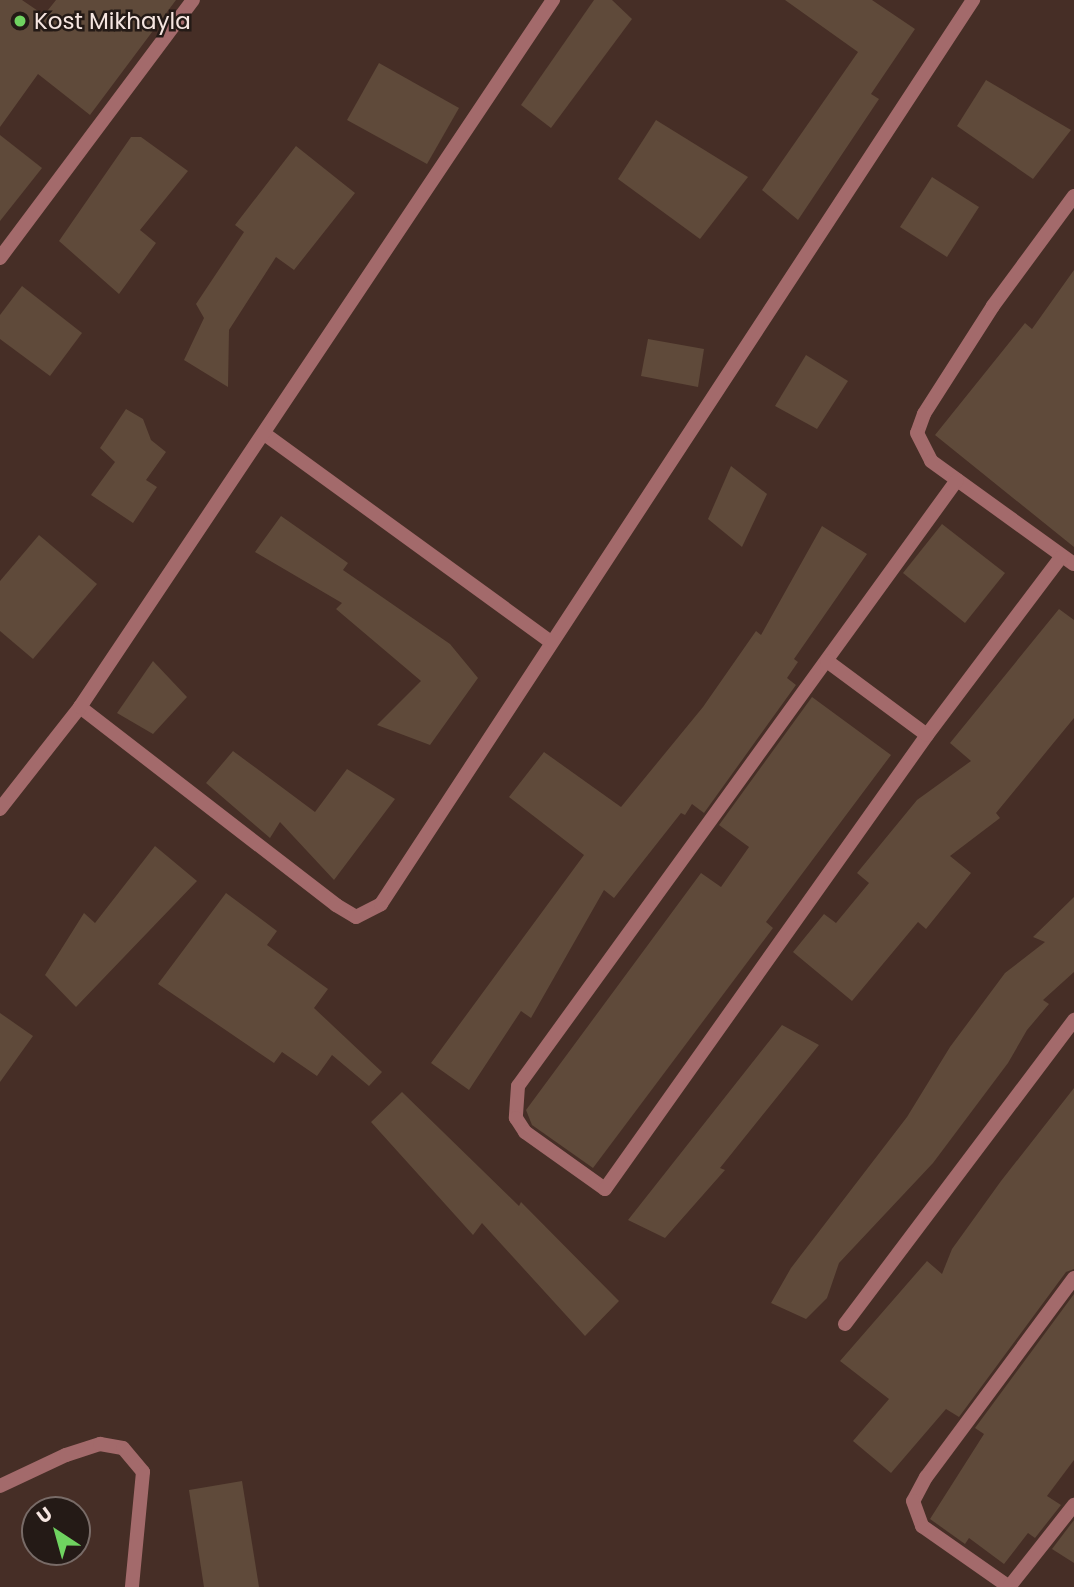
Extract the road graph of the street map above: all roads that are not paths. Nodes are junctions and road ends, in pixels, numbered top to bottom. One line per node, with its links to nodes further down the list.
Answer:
1 (193, 0): 5 (street)
2 (553, 0): 6 (street)
3 (973, 0): 9 (street)
4 (1074, 196): 7 (street)
5 (0, 258)
6 (266, 435): 9 (street); 11 (street)
7 (957, 480): 8 (street); 10 (street)
8 (1067, 561): 12 (street)
9 (550, 641): 11 (street)
10 (827, 660): 12 (street); 12 (street)
11 (80, 707): 13 (street)
12 (927, 735)
13 (0, 809)
14 (1074, 1020): 16 (street)
15 (1074, 1278): 20 (street)
16 (845, 1324)
17 (0, 1486): 19 (street)
18 (1074, 1505): 20 (street)
19 (132, 1587)
20 (1009, 1587)

